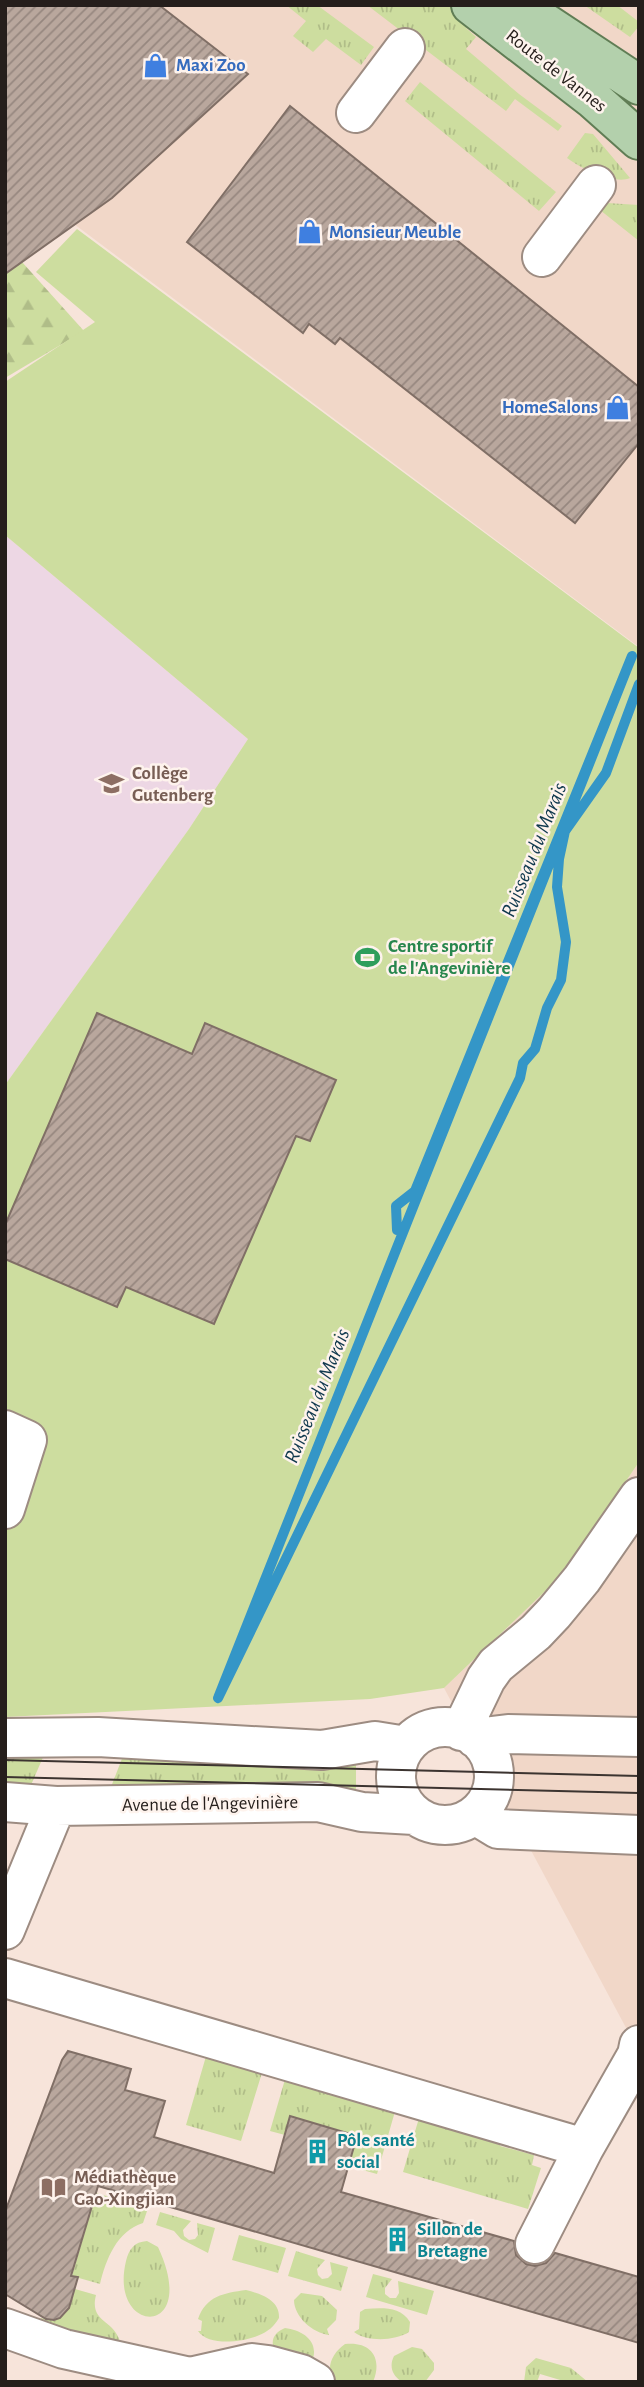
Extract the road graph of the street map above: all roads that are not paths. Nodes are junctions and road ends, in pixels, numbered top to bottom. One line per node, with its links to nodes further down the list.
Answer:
1 (471, 5): 6 (main road, Route de Vannes)
2 (518, 5): 4 (main road, Route de Vannes)
3 (405, 48): 5 (street)
4 (639, 85)
5 (356, 113)
6 (639, 140)
7 (596, 185): 8 (street)
8 (542, 257)
9 (5, 1430): 11 (street)
10 (639, 1497): 12 (street)
11 (5, 1509)
12 (468, 1734): 13 (street); 15 (street); 19 (street)
13 (639, 1737)
14 (5, 1738): 15 (street)
15 (405, 1746): 18 (street)
16 (5, 1802): 17 (street, Avenue de l'Angevinière)
17 (56, 1806): 18 (street, Avenue de l'Angevinière); 21 (street)
18 (414, 1815): 19 (street)
19 (475, 1815): 20 (street)
20 (639, 1835)
21 (5, 1930)
22 (5, 1978): 24 (street)
23 (639, 2045): 24 (street)
24 (584, 2148): 25 (street)
25 (534, 2244)
26 (5, 2328): 27 (street)
27 (315, 2382)

